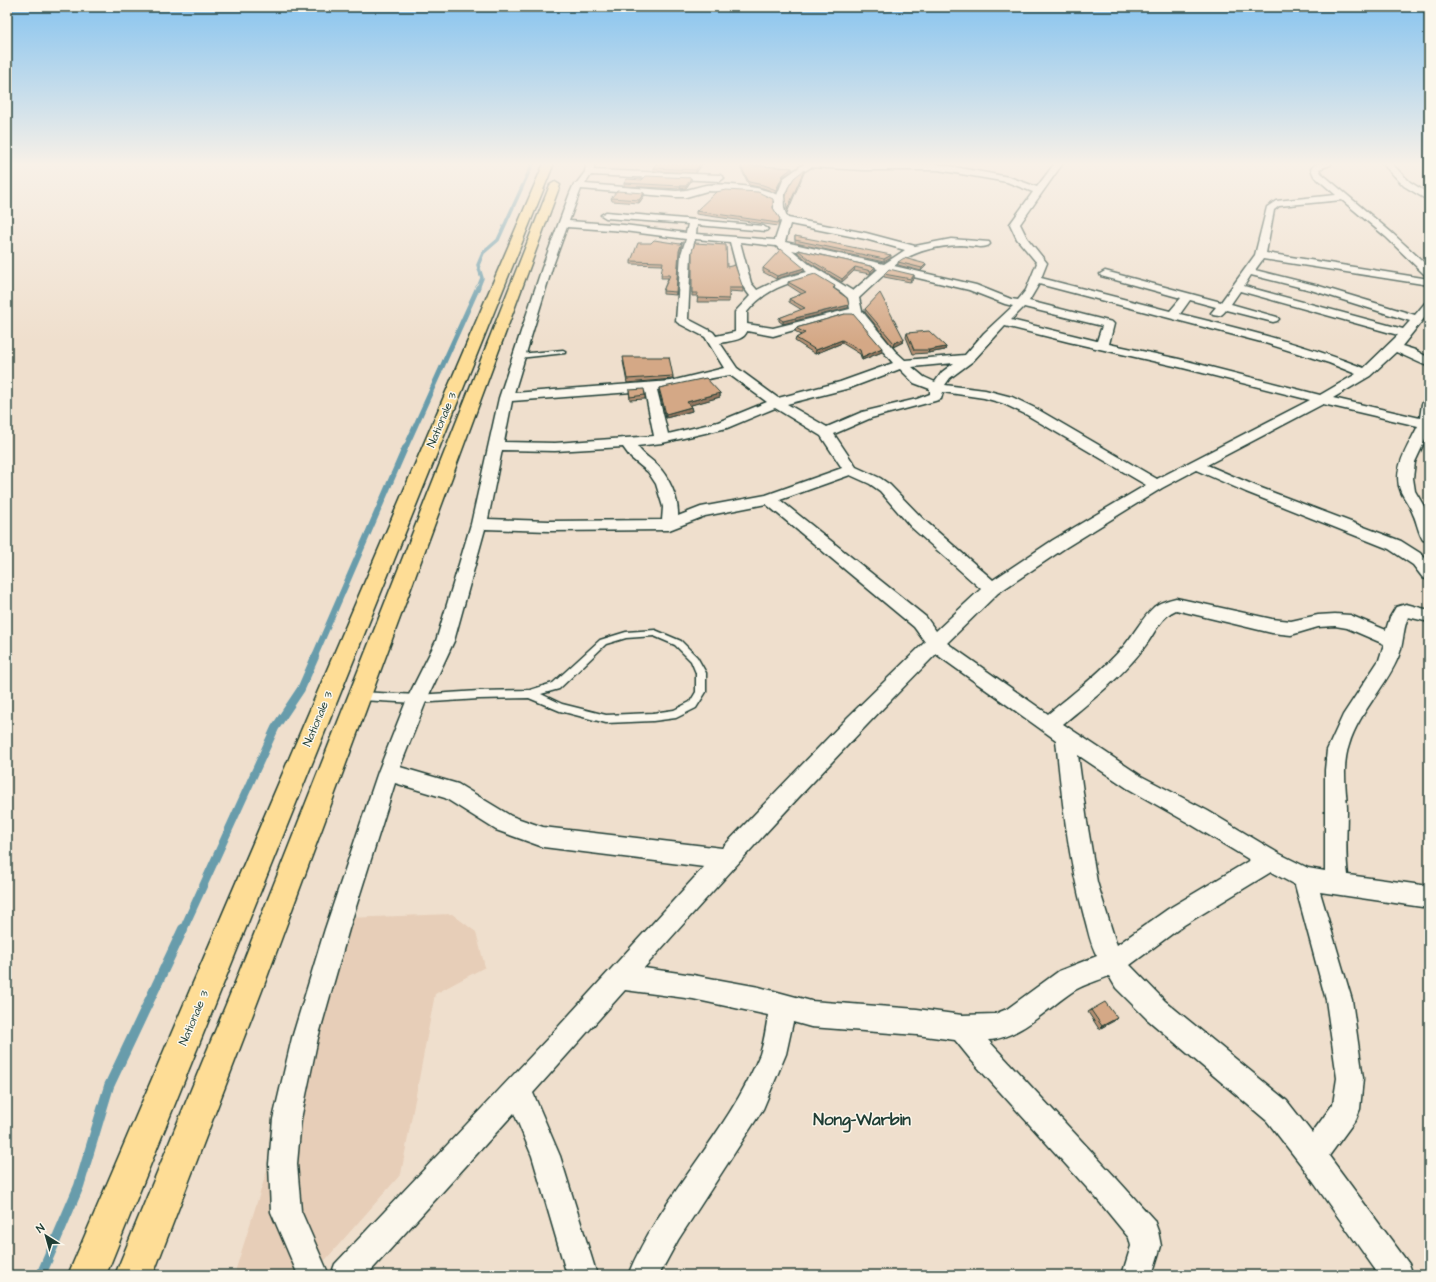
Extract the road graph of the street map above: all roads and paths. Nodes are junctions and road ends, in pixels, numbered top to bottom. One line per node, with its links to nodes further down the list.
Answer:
1 (692, 222): 11 (street)
2 (524, 223): 90 (main road, Nationale 3)
3 (541, 223): 75 (main road, Nationale 3)
4 (566, 223): 44 (street)
5 (598, 223): 11 (street)
6 (717, 223): 10 (street)
7 (1016, 223): 23 (street)
8 (1266, 223): 16 (street)
9 (1374, 223): 20 (street)
10 (784, 225): 14 (street); 15 (street)
11 (691, 237): 12 (street); 41 (street)
12 (734, 240): 14 (street); 25 (street)
13 (985, 244): 15 (street)
14 (780, 246): 17 (street); 19 (street)
15 (917, 250): 17 (street)
16 (1260, 255): 18 (street); 22 (street)
17 (886, 267): 27 (street); 29 (street)
18 (1248, 271): 24 (street); 38 (street)
19 (816, 273): 25 (street); 27 (street)
20 (1429, 273)
21 (1105, 274): 26 (street)
22 (1429, 282)
23 (1033, 285): 29 (street); 34 (street)
24 (1237, 287): 28 (street); 30 (street)
25 (755, 295): 39 (street)
26 (1188, 296): 30 (street); 34 (street)
27 (853, 297): 32 (street)
28 (1284, 301): 31 (street); 33 (street)
29 (1022, 304): 36 (street); 42 (street)
30 (1224, 306): 35 (street); 37 (street)
31 (1311, 307): 33 (street); 38 (street)
32 (856, 312): 39 (street); 47 (street)
33 (1294, 312): 35 (street)
34 (1172, 316): 37 (street)
35 (1273, 319): 40 (street)
36 (1003, 322): 42 (street); 45 (street)
37 (1205, 324): 40 (street)
38 (1411, 326): 46 (street); 49 (street)
39 (741, 327): 41 (street)
40 (1244, 334): 49 (street)
41 (714, 340): 48 (street)
42 (1102, 346): 53 (street)
43 (563, 352): 44 (lane)
44 (519, 356): 52 (street)
45 (969, 358): 47 (street); 51 (street)
46 (1429, 363)
47 (901, 364): 51 (street); 54 (street)
48 (732, 371): 50 (street); 54 (street)
49 (1366, 373): 53 (street)
50 (650, 387): 52 (street); 58 (street)
51 (937, 388): 57 (street); 63 (street)
52 (506, 398): 60 (street)
53 (1322, 399): 56 (street); 61 (street)
54 (776, 403): 57 (street); 58 (street)
55 (1429, 404): 56 (street)
56 (1428, 424): 67 (street)
57 (826, 434): 62 (street)
58 (662, 439): 59 (street)
59 (627, 443): 60 (street); 66 (street)
60 (497, 446): 65 (street)
61 (1196, 465): 63 (street); 69 (street)
62 (851, 470): 64 (street); 70 (street)
63 (1157, 485): 70 (street)
64 (769, 499): 66 (street); 73 (street)
65 (479, 524): 66 (street); 76 (street)
66 (669, 525)
67 (1429, 536)
68 (1429, 541): 69 (street)
69 (1428, 572)
70 (992, 588): 73 (street)
71 (1429, 616): 72 (street)
72 (1395, 640): 77 (street); 82 (street)
73 (935, 643): 77 (street); 79 (street)
74 (530, 694): 74 (lane); 76 (lane)
75 (360, 696): 76 (lane); 91 (main road, Nationale 3)
76 (417, 699): 78 (street)
77 (1057, 730): 80 (street); 84 (street)
78 (388, 772): 79 (street); 92 (street)
79 (726, 859): 85 (street)
80 (1270, 860): 81 (street); 84 (street)
81 (1305, 878): 82 (street); 89 (street)
82 (1338, 885): 83 (street)
83 (1429, 897)
84 (1114, 962): 87 (street); 89 (street)
85 (619, 977): 86 (street); 88 (street)
86 (783, 1007): 87 (street); 95 (street)
87 (962, 1028): 96 (street)
88 (518, 1089): 93 (street); 94 (street)
89 (1312, 1156): 97 (street)
90 (87, 1275)
91 (134, 1275)
92 (314, 1275)
93 (346, 1275)
94 (582, 1275)
95 (643, 1275)
96 (1136, 1275)
97 (1398, 1275)

